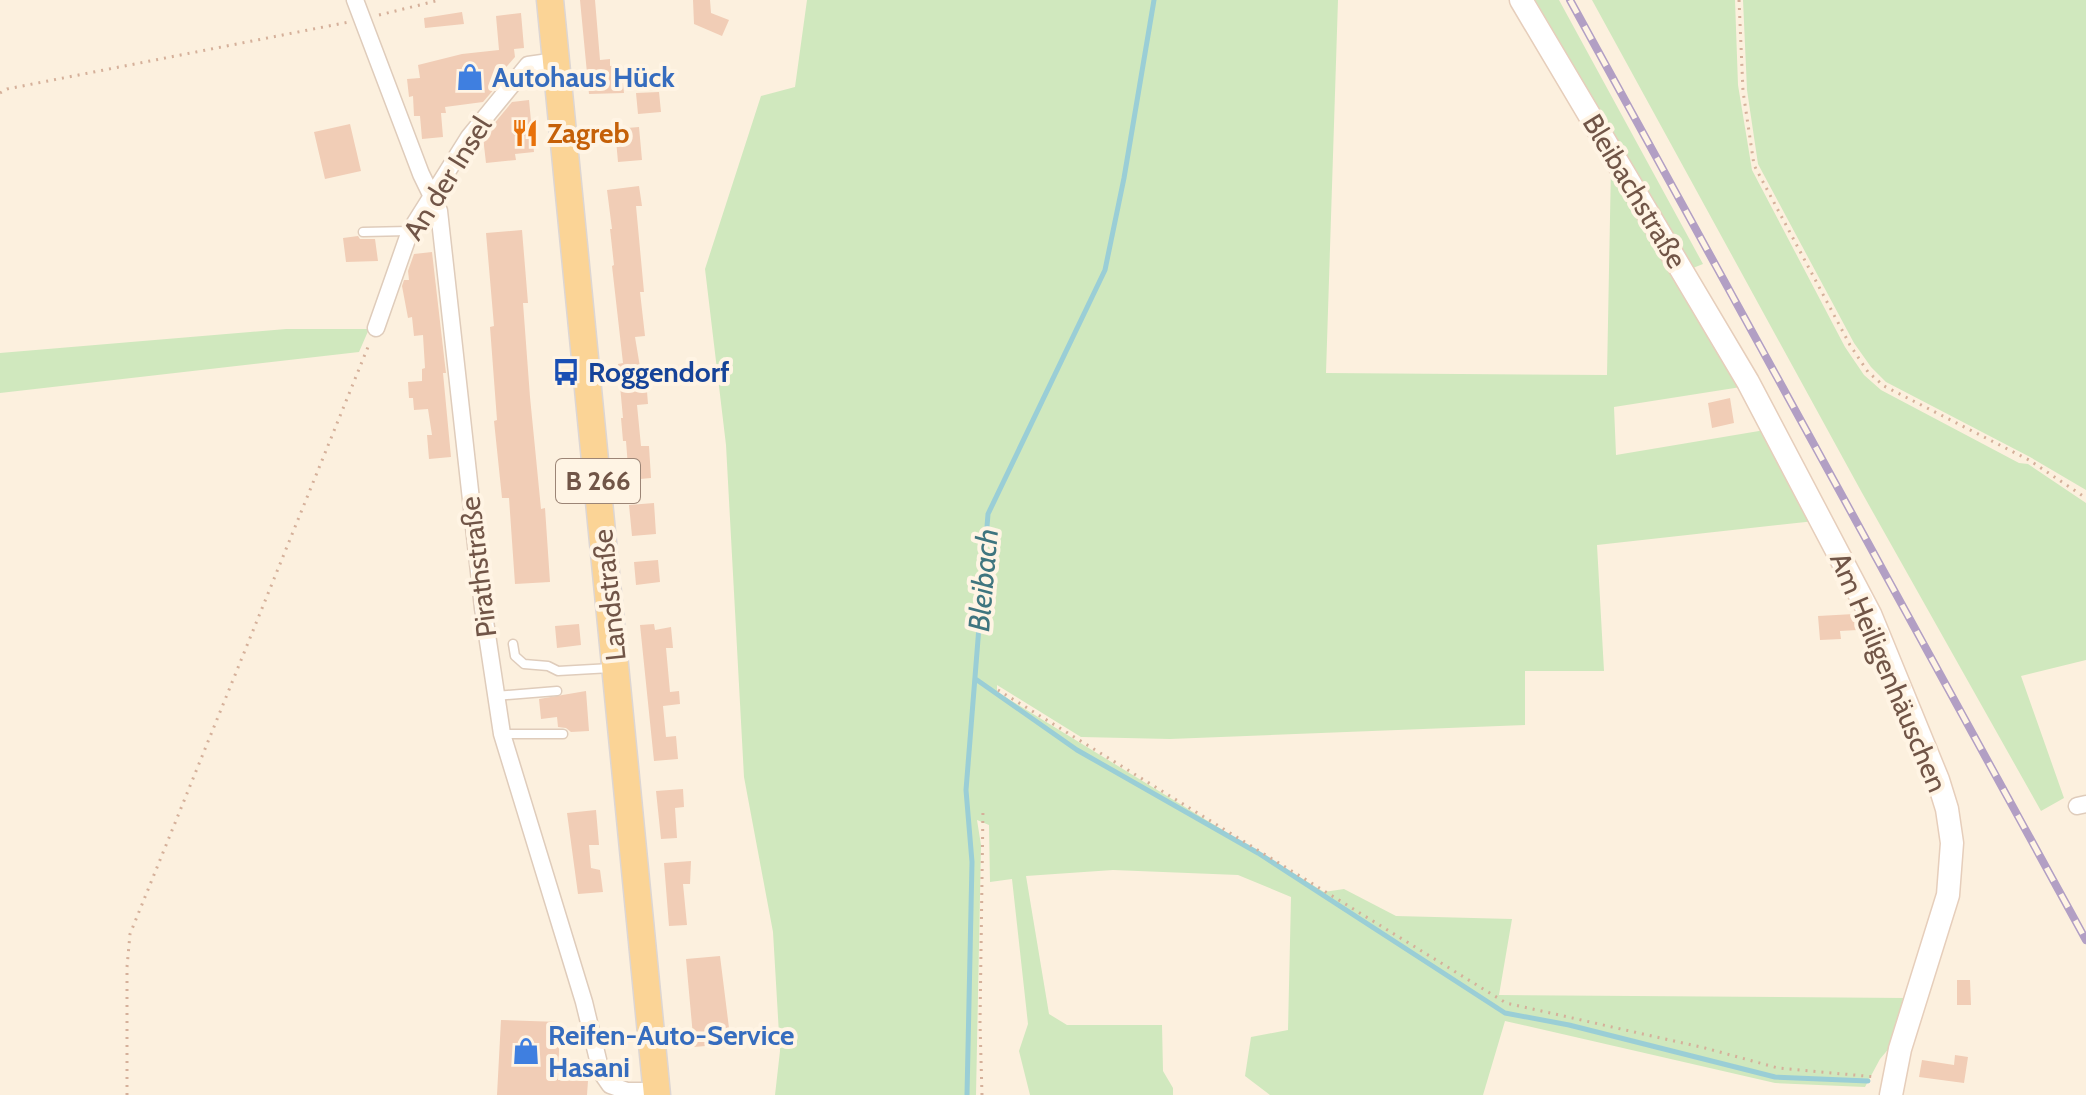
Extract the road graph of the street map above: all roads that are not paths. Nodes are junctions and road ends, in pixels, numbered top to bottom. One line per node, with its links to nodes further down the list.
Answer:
1 (355, 0): 5 (street, Pirathstraße)
2 (550, 0): 4 (main road, Landstraße / B 266)
3 (1521, 0): 9 (main road, Bleibachstraße)
4 (556, 61): 5 (street, An der Insel); 11 (main road, Landstraße / B 266)
5 (432, 195): 6 (street, An der Insel); 13 (street, Pirathstraße)
6 (410, 231): 7 (lane); 8 (street, An der Insel)
7 (363, 232)
8 (376, 328)
9 (1748, 382): 16 (main road, Am Heiligenhäuschen)
10 (513, 644): 11 (lane)
11 (615, 668): 17 (main road, Landstraße / B 266)
12 (557, 691): 13 (lane)
13 (495, 696): 14 (street, Pirathstraße)
14 (502, 734): 15 (lane); 17 (street, Pirathstraße)
15 (563, 734)
16 (1884, 1080): 18 (main road, Am Heiligenhäuschen)
17 (657, 1093)
18 (1891, 1095)

